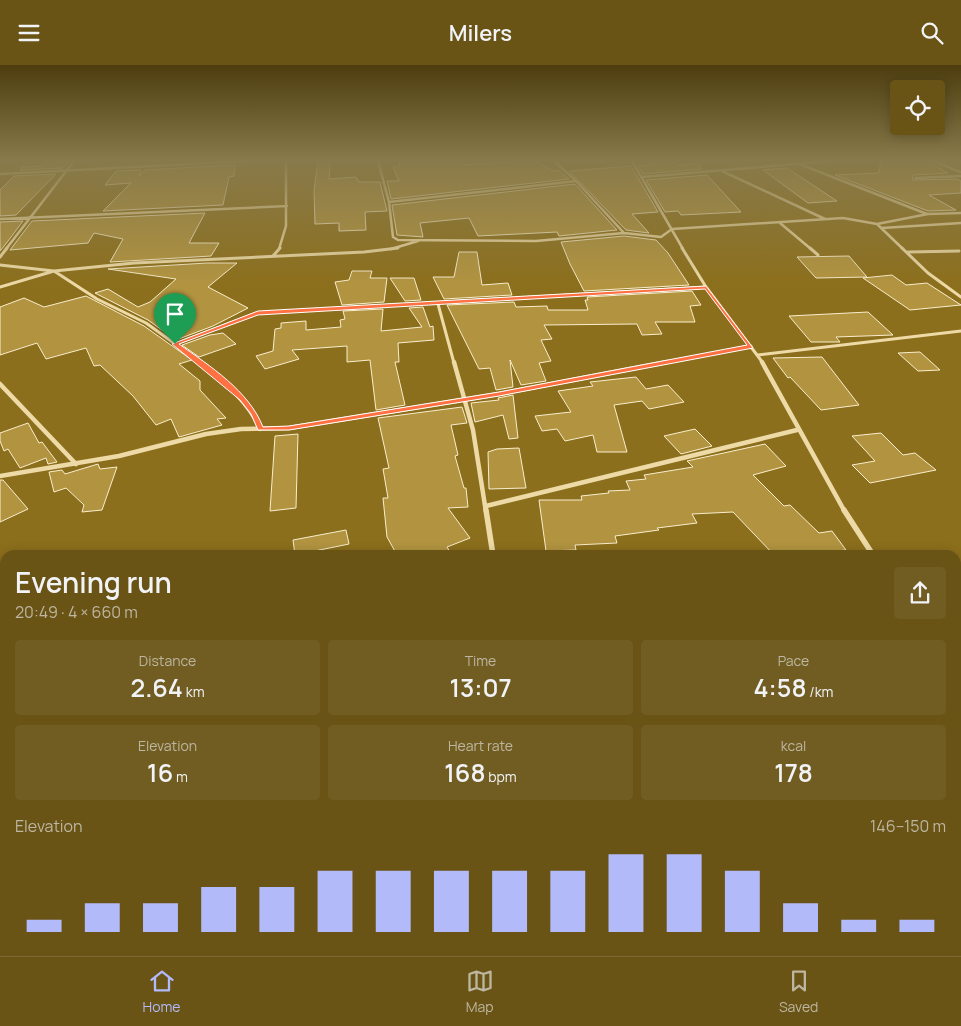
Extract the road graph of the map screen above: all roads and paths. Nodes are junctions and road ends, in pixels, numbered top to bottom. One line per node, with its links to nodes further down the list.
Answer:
1 (389, 202): 20 (street)
2 (43, 203): 11 (street)
3 (287, 203): 8 (street)
4 (596, 203): 19 (street)
5 (654, 203): 18 (street)
6 (790, 203): 13 (street)
7 (899, 203): 10 (street)
8 (287, 206): 11 (street); 24 (street)
9 (961, 213): 10 (street)
10 (928, 214): 15 (street)
11 (30, 217): 12 (street); 25 (street)
12 (0, 219)
13 (826, 219): 14 (street); 15 (street)
14 (780, 223): 18 (street); 23 (street)
15 (877, 223): 17 (street)
16 (961, 223): 17 (street)
17 (882, 228): 22 (street)
18 (672, 229): 19 (street); 29 (street)
19 (624, 233): 20 (street)
20 (418, 241): 24 (street)
21 (960, 251): 22 (street)
22 (908, 252): 30 (street)
23 (818, 255)
24 (272, 256): 27 (street)
25 (0, 257)
26 (0, 265): 27 (street)
27 (54, 271): 28 (street); 33 (street)
28 (0, 287)
29 (706, 287): 31 (street); 34 (street)
30 (961, 297)
31 (438, 304): 33 (street); 37 (street)
32 (961, 331): 35 (street)
33 (175, 344): 38 (street)
34 (751, 346): 35 (street); 37 (street)
35 (758, 355): 39 (street)
36 (0, 384): 40 (street)
37 (463, 399): 38 (street); 42 (street)
38 (260, 429): 40 (street)
39 (797, 430): 42 (street); 44 (street)
40 (76, 464): 41 (street)
41 (0, 476)
42 (486, 506): 43 (street)
43 (492, 550)
44 (871, 550)

